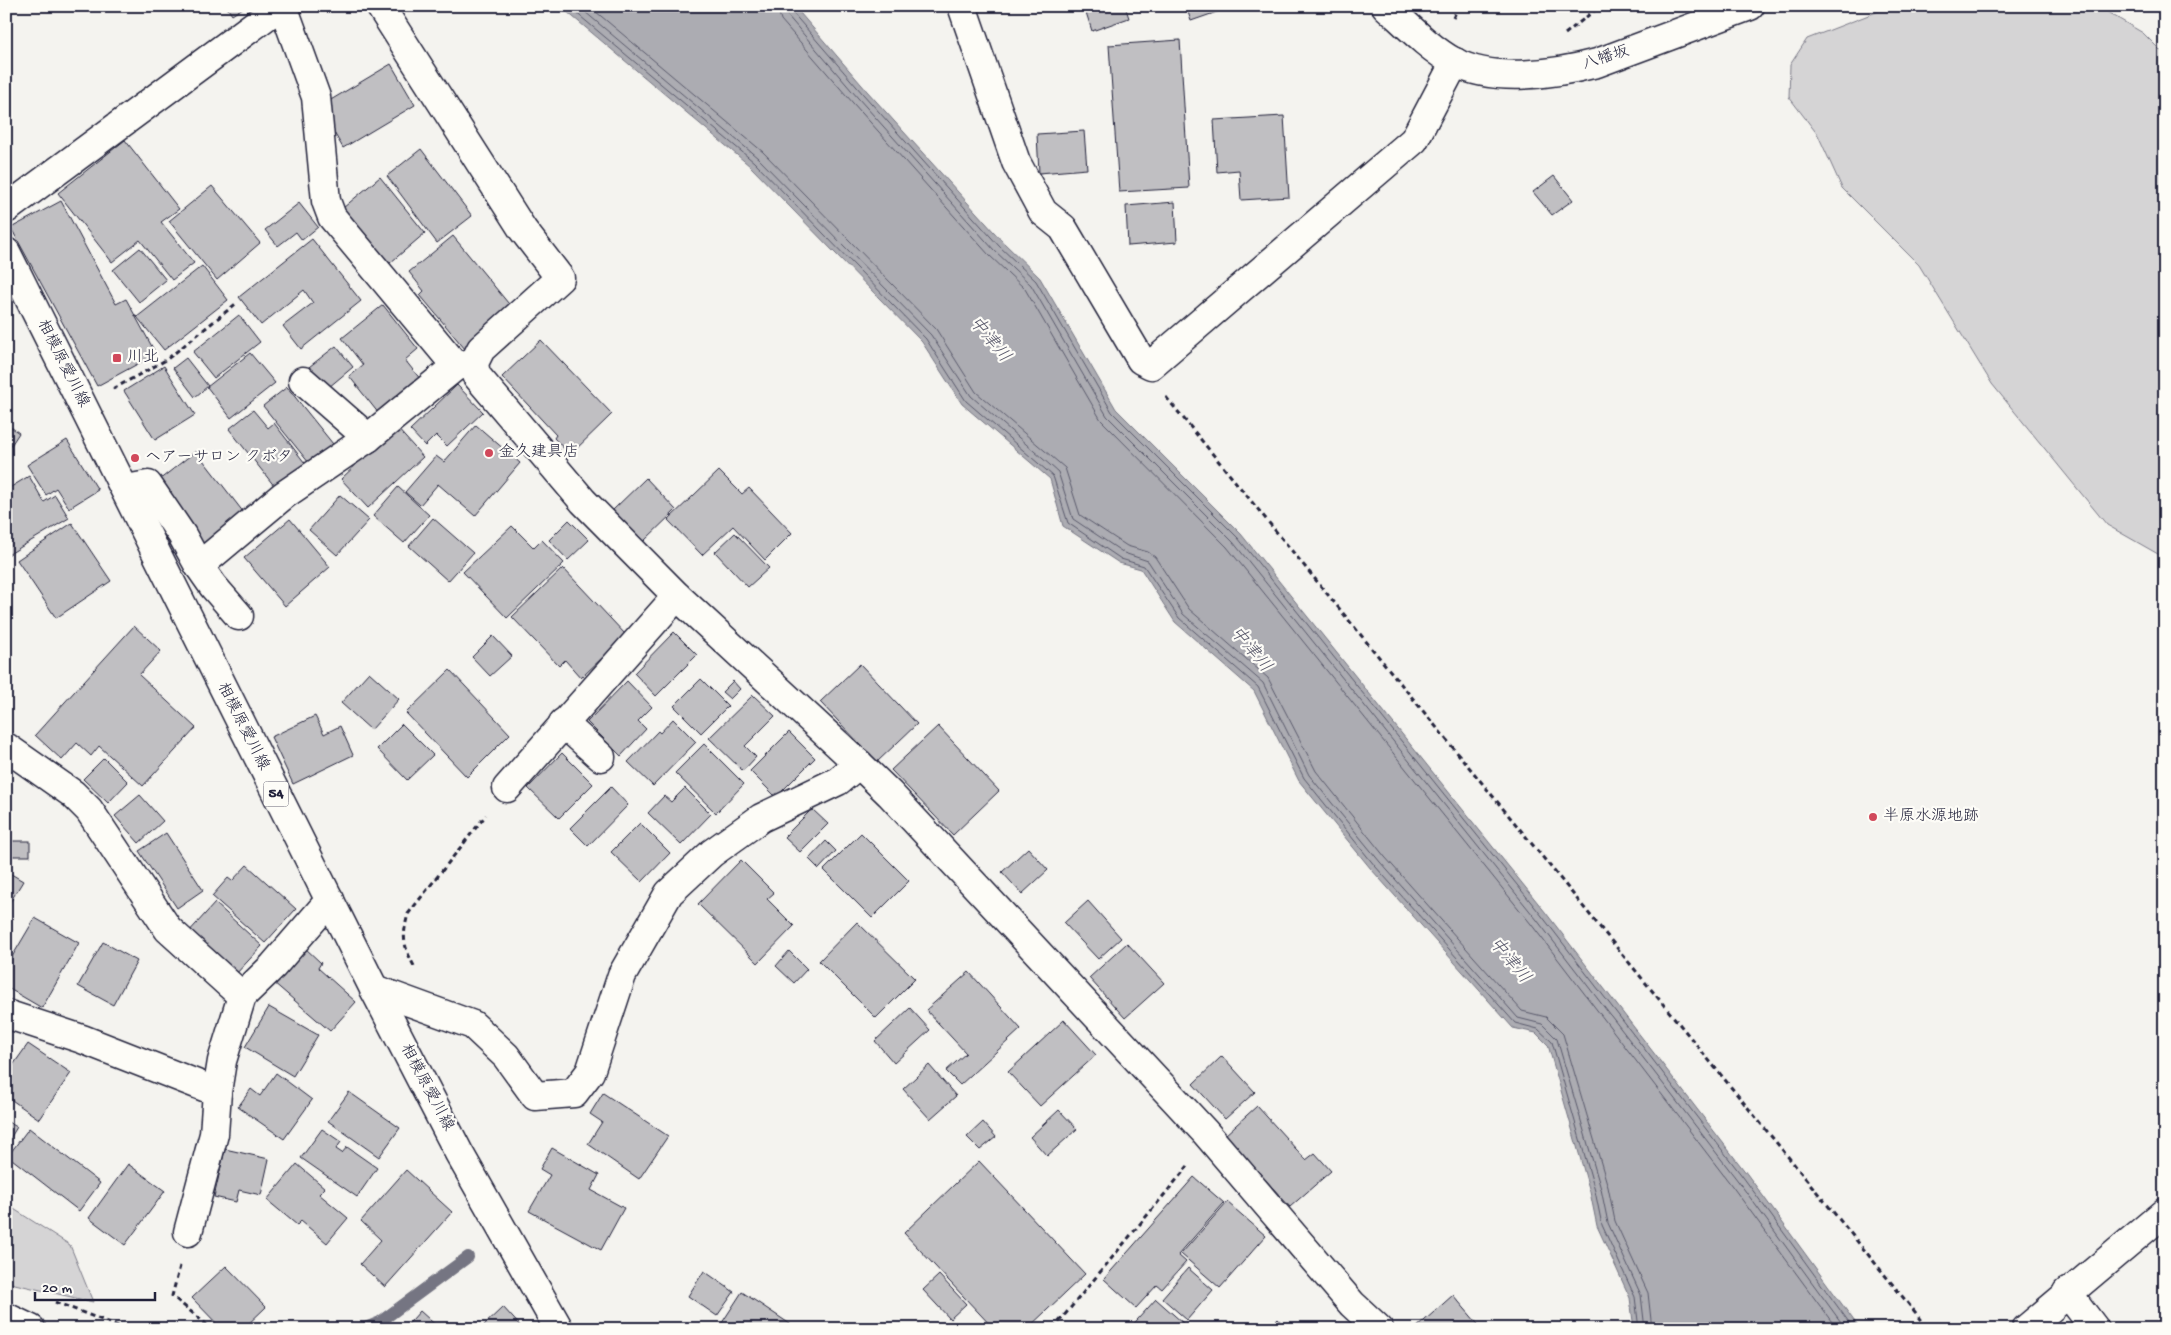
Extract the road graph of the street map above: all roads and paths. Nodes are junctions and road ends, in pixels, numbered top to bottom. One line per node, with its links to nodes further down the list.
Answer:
1 (282, 6): 7 (main road); 10 (main road)
2 (380, 6): 10 (main road)
3 (962, 6): 11 (main road)
4 (1386, 6): 6 (main road, 八幡坂)
5 (1750, 6): 6 (main road, 八幡坂)
6 (1455, 62): 11 (main road)
7 (6, 209)
8 (6, 252): 13 (main road, 相模原愛川線 / 54)
9 (238, 302): 13 (path)
10 (465, 364): 14 (main road); 17 (main road)
11 (1151, 365): 42 (path)
12 (303, 382): 14 (main road)
13 (83, 405): 15 (main road, 相模原愛川線 / 54)
14 (368, 438): 16 (main road)
15 (126, 489): 16 (main road); 24 (main road, 相模原愛川線 / 54)
16 (199, 566): 18 (main road)
17 (677, 596): 19 (main road); 22 (main road)
18 (239, 616)
19 (563, 723): 21 (main road); 23 (main road)
20 (6, 746): 26 (main road)
21 (601, 757)
22 (859, 764): 27 (main road); 30 (main road)
23 (507, 788): 27 (path)
24 (330, 900): 25 (main road, 相模原愛川線 / 54); 26 (main road)
25 (374, 989): 27 (main road); 39 (main road, 相模原愛川線 / 54)
26 (242, 996): 29 (main road)
27 (422, 1006)
28 (6, 1014): 29 (main road)
29 (217, 1092): 32 (main road)
30 (1205, 1132): 40 (path); 41 (main road)
31 (2165, 1212): 33 (main road)
32 (188, 1232): 38 (path)
33 (2067, 1292): 43 (main road); 44 (main road)
34 (52, 1301): 37 (path)
35 (6, 1317): 36 (main road)
36 (31, 1329)
37 (126, 1329)
38 (206, 1329)
39 (558, 1329)
40 (1053, 1329)
41 (1379, 1329)
42 (1928, 1329)
43 (2026, 1329)
44 (2095, 1329)

